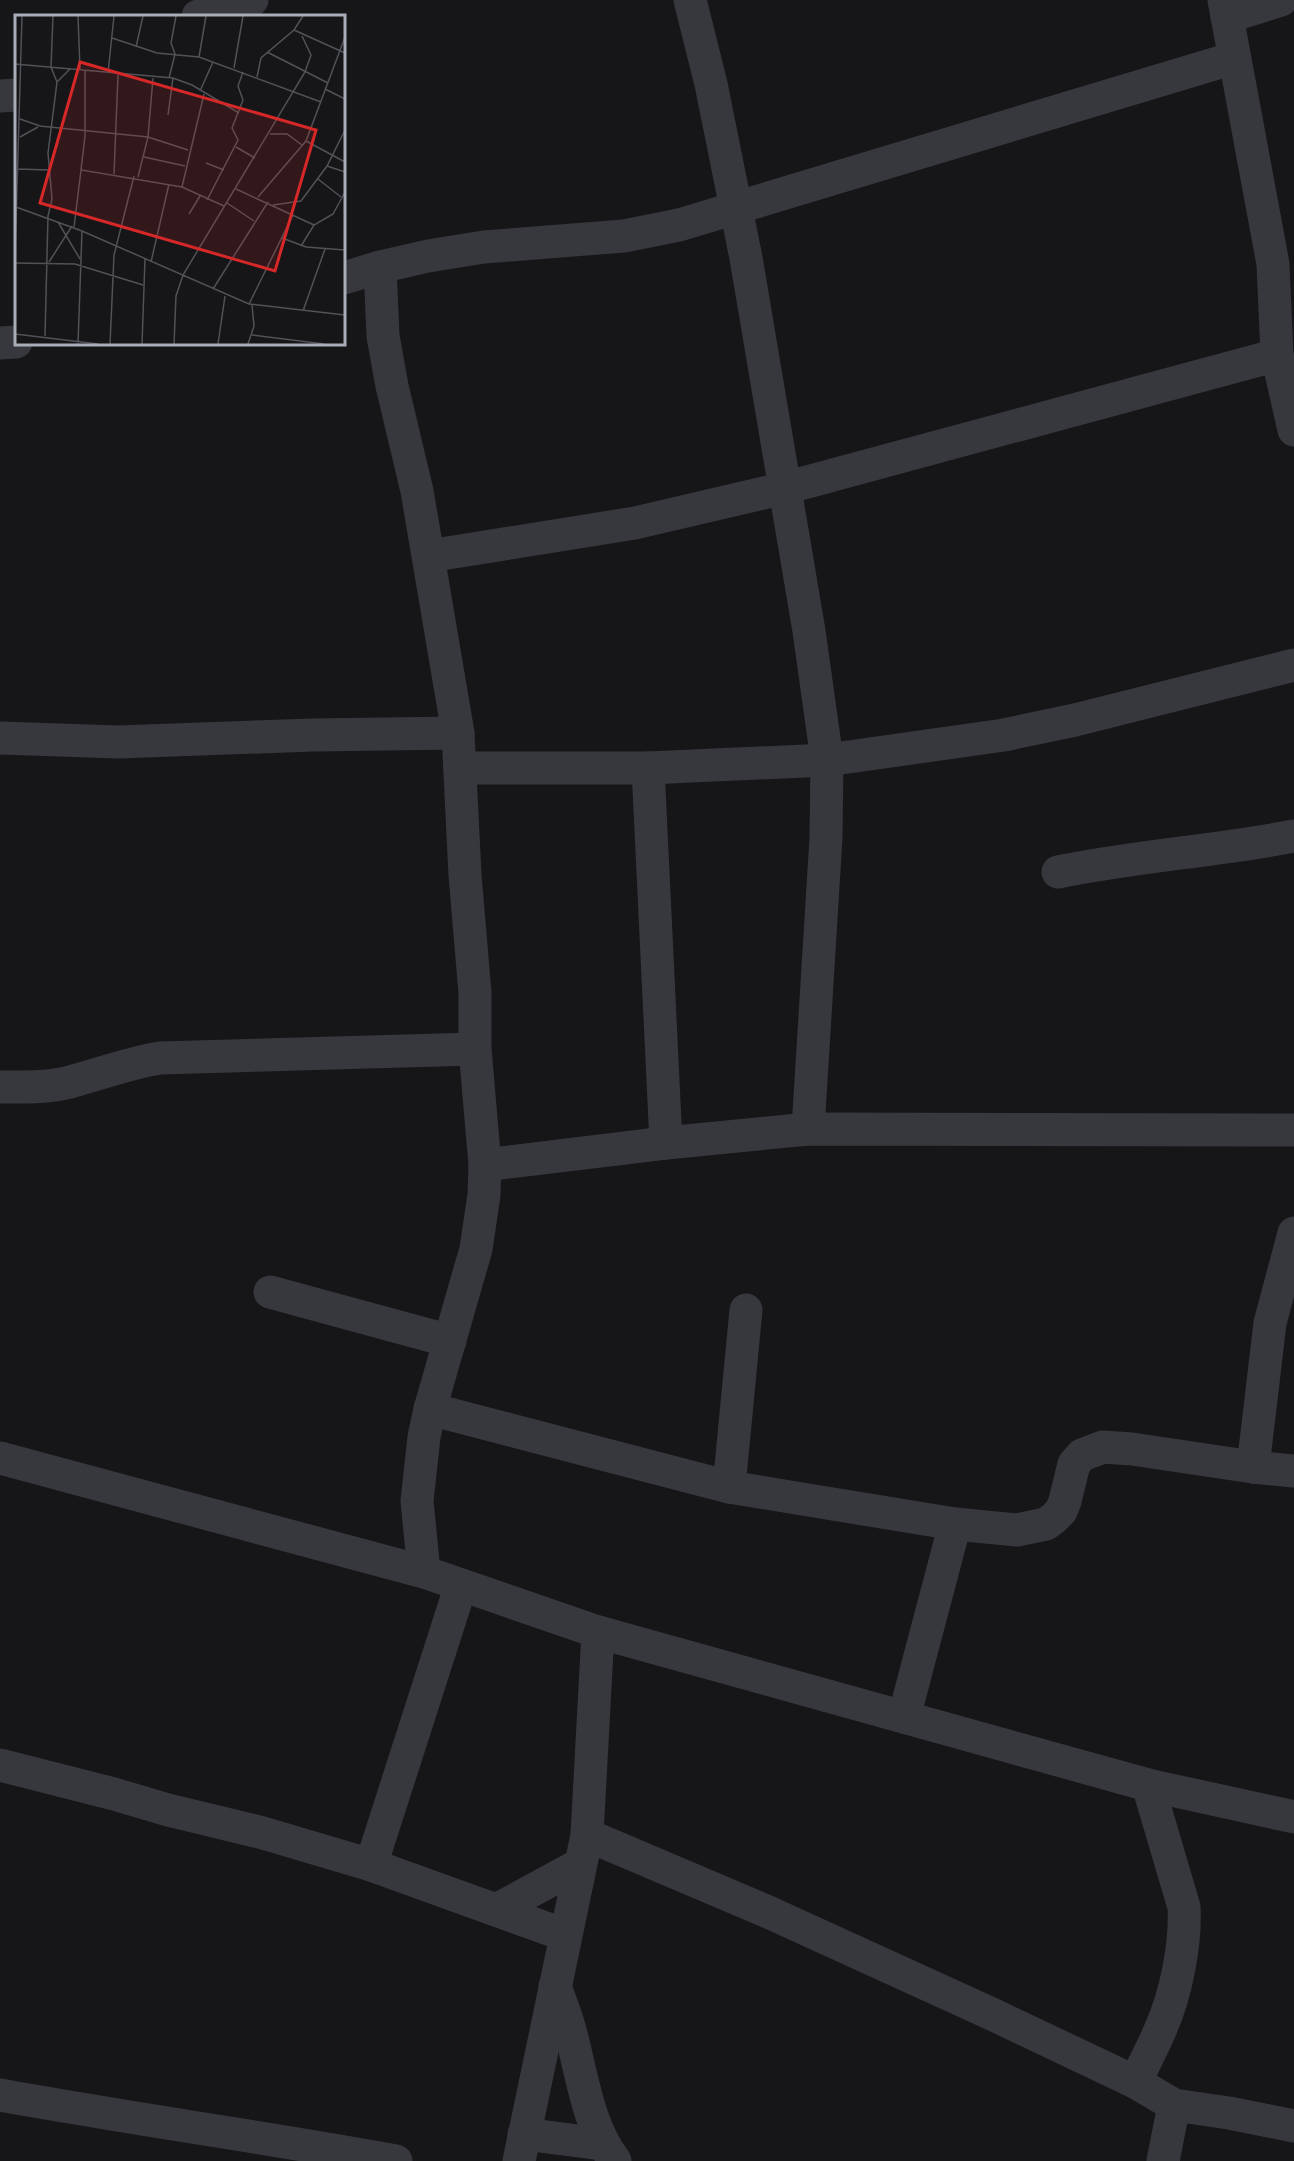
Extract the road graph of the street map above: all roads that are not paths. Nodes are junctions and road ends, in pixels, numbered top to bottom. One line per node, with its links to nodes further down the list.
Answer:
1 (252, 0): 5 (street)
2 (690, 0): 9 (street)
3 (1281, 0): 4 (street)
4 (1226, 8): 6 (street)
5 (201, 15)
6 (1234, 58): 9 (street); 10 (street)
7 (15, 95): 8 (street)
8 (0, 96)
9 (736, 207): 11 (street); 17 (street)
10 (1283, 262): 15 (street)
11 (380, 267): 12 (street); 18 (street)
12 (345, 278)
13 (15, 342): 14 (street)
14 (0, 343)
15 (1277, 355): 16 (street); 17 (street)
16 (1294, 430)
17 (785, 488): 18 (street); 22 (street)
18 (429, 556): 20 (street)
19 (1294, 665): 22 (street)
20 (458, 733): 21 (street); 23 (street)
21 (0, 738)
22 (827, 760): 24 (street); 29 (street)
23 (460, 768): 24 (street); 27 (street)
24 (648, 768): 31 (street)
25 (1294, 836): 26 (street)
26 (1058, 872)
27 (475, 1049): 28 (street); 32 (street)
28 (0, 1087)
29 (808, 1129): 30 (street); 31 (street)
30 (1294, 1130)
31 (666, 1143): 32 (street)
32 (484, 1165): 36 (street)
33 (1294, 1233): 39 (street)
34 (270, 1292): 36 (street)
35 (746, 1310): 41 (street)
36 (450, 1341): 37 (street)
37 (430, 1409): 41 (street); 43 (street)
38 (0, 1458): 43 (street)
39 (1253, 1467): 40 (street); 42 (street)
40 (1294, 1471)
41 (729, 1487): 42 (street)
42 (955, 1524): 46 (street)
43 (424, 1572): 44 (street)
44 (461, 1585): 45 (street); 51 (street)
45 (598, 1632): 46 (street); 50 (street)
46 (904, 1717): 48 (street)
47 (0, 1765): 51 (street)
48 (1148, 1785): 49 (street); 55 (street)
49 (1294, 1817)
50 (583, 1850): 52 (street); 53 (street); 55 (street)
51 (371, 1865): 52 (street)
52 (496, 1910): 53 (street)
53 (565, 1935): 54 (street)
54 (554, 1984): 59 (street); 61 (street)
55 (1135, 2082): 57 (street)
56 (0, 2095): 60 (street)
57 (1174, 2105): 58 (street); 63 (street)
58 (1294, 2126)
59 (521, 2148): 61 (street)
60 (296, 2152): 62 (street)
61 (609, 2153)
62 (396, 2161)
63 (1163, 2161)

